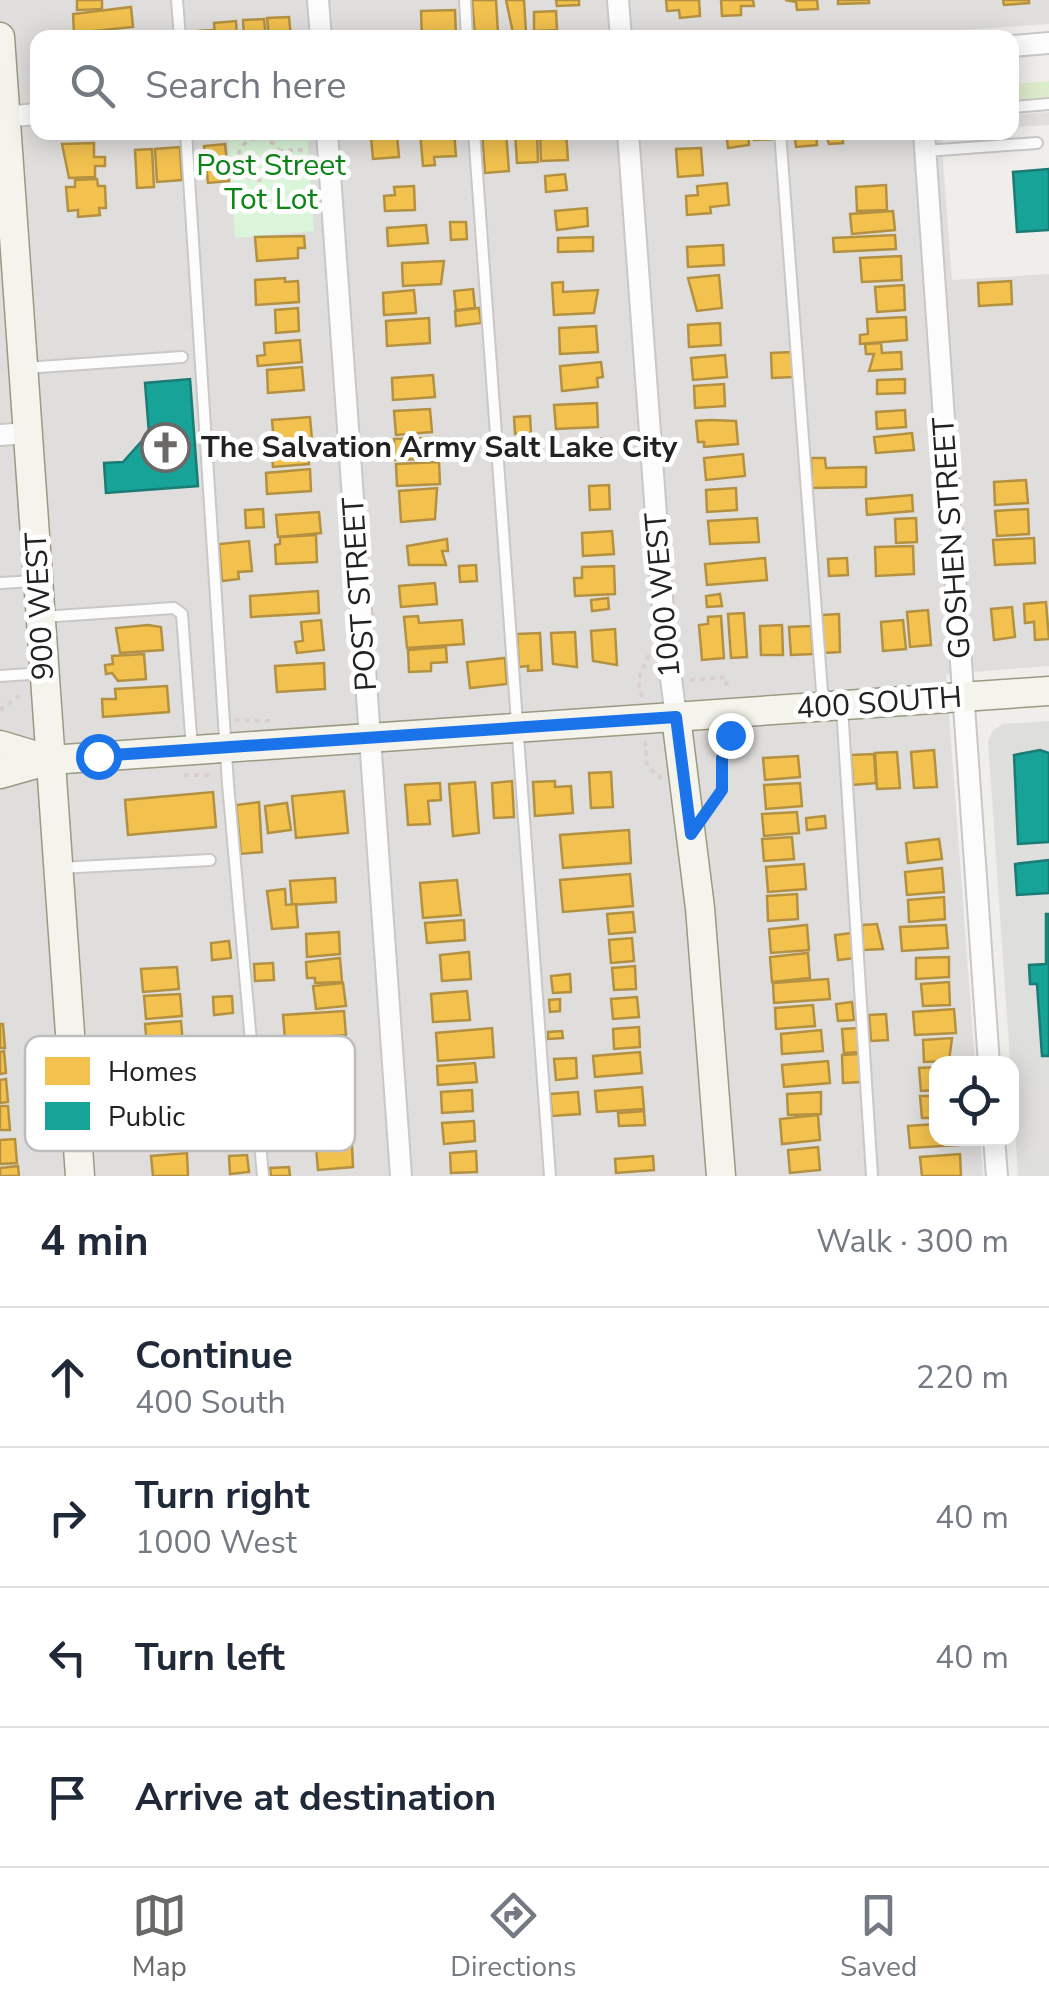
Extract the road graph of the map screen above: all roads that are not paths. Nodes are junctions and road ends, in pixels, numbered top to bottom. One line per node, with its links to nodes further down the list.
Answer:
1 (177, 0): 5 (lane)
2 (318, 0): 6 (street)
3 (465, 0): 7 (lane)
4 (618, 0): 8 (street)
5 (179, 30)
6 (320, 30)
7 (467, 30)
8 (620, 30)
9 (0, 37): 15 (main road, 900 WEST)
10 (1049, 44): 11 (street)
11 (1019, 46)
12 (1049, 104): 13 (lane)
13 (1019, 106)
14 (30, 115): 15 (street)
15 (3, 117): 25 (main road, 900 WEST)
16 (187, 140): 42 (lane)
17 (329, 140): 40 (street, POST STREET)
18 (475, 140): 39 (lane)
19 (629, 140): 38 (street, 1000 WEST)
20 (781, 140): 37 (lane)
21 (976, 140): 24 (lane)
22 (924, 142): 24 (lane); 36 (street, GOSHEN STREET)
23 (1037, 143): 24 (lane)
24 (976, 147)
25 (9, 287): 27 (main road, 900 WEST)
26 (182, 357): 27 (lane)
27 (24, 368): 28 (main road, 900 WEST)
28 (30, 433): 29 (street); 30 (main road, 900 WEST)
29 (0, 435)
30 (40, 580): 31 (lane); 32 (main road, 900 WEST)
31 (0, 583)
32 (42, 617): 33 (main road, 900 WEST); 43 (lane)
33 (44, 673): 34 (lane); 44 (main road, 900 WEST)
34 (0, 676)
35 (1049, 691): 36 (main road, 400 SOUTH)
36 (964, 697): 37 (main road, 400 SOUTH); 50 (street, GOSHEN STREET)
37 (833, 706): 38 (main road, 400 SOUTH); 59 (lane)
38 (676, 717): 39 (main road, 400 SOUTH); 58 (main road, 1000 WEST)
39 (519, 728): 40 (main road, 400 SOUTH); 57 (lane)
40 (370, 738): 42 (main road, 400 SOUTH); 56 (street, POST STREET)
41 (0, 745): 44 (main road, 400 SOUTH)
42 (228, 748): 43 (main road, 400 SOUTH); 49 (lane)
43 (192, 750): 44 (main road, 400 SOUTH)
44 (50, 760): 45 (main road, 400 SOUTH); 47 (main road, 900 WEST)
45 (0, 774)
46 (210, 860): 47 (lane)
47 (58, 868): 48 (main road, 900 WEST)
48 (70, 1036)
49 (252, 1036)
50 (988, 1056)
51 (995, 1146): 60 (street)
52 (78, 1151): 54 (main road, 900 WEST)
53 (261, 1151): 55 (lane)
54 (80, 1176)
55 (263, 1176)
56 (402, 1176)
57 (550, 1176)
58 (721, 1176)
59 (872, 1176)
60 (997, 1176)

